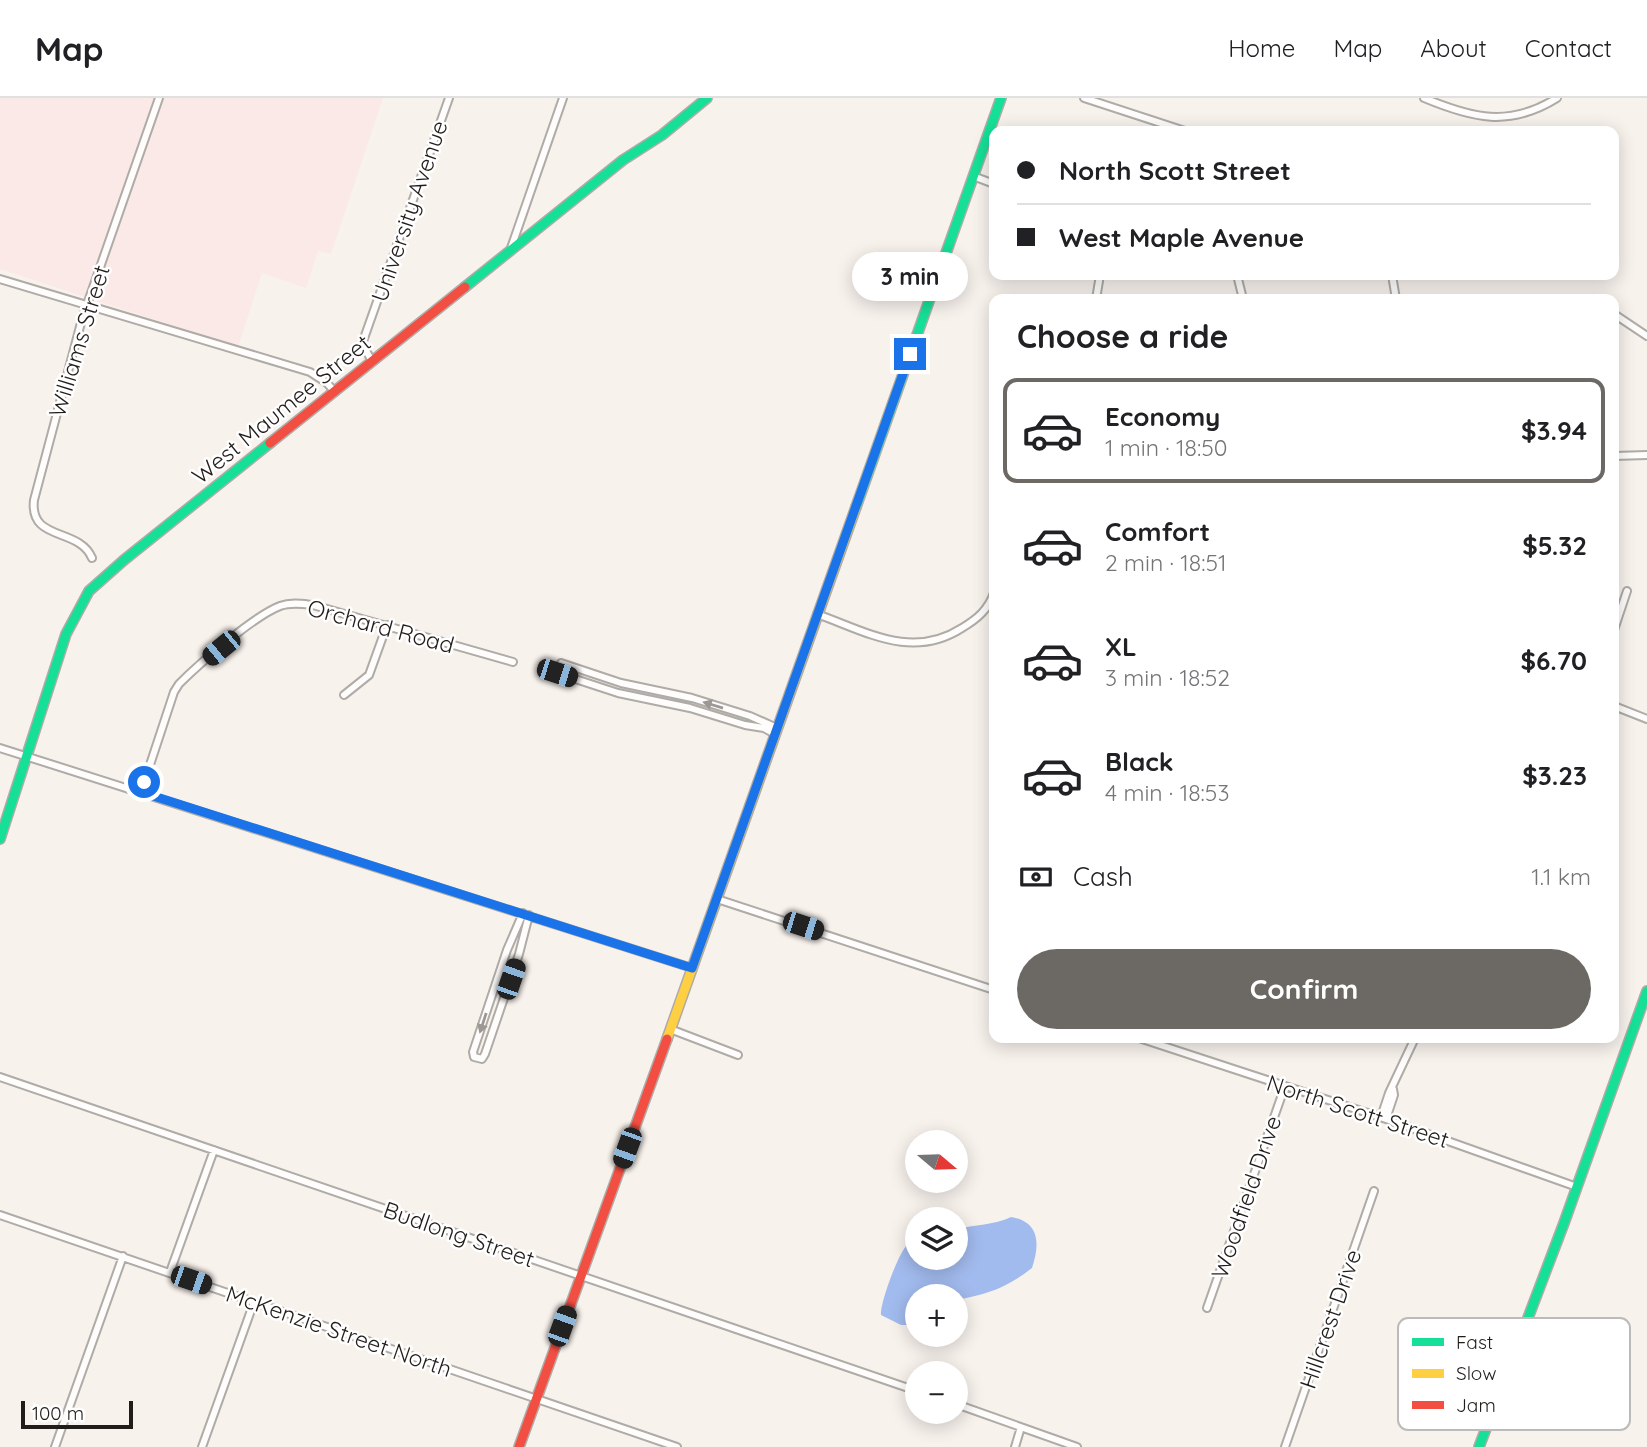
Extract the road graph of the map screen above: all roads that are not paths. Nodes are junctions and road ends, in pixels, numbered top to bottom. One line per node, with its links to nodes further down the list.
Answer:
1 (159, 98): 16 (street, Williams Street)
2 (449, 98): 19 (street, University Avenue)
3 (563, 98): 14 (street)
4 (707, 98): 14 (street, West Maumee Street)
5 (1001, 98): 9 (street)
6 (1084, 98): 10 (street)
7 (1424, 98): 8 (street)
8 (1556, 98)
9 (991, 126)
10 (1170, 126)
11 (989, 131): 12 (street)
12 (973, 176): 13 (street); 26 (street)
13 (989, 182)
14 (509, 253): 19 (street, West Maumee Street)
15 (0, 279): 16 (street)
16 (87, 305): 20 (street); 23 (street, Williams Street)
17 (1619, 317): 18 (street)
18 (1647, 336)
19 (373, 361): 20 (street, West Maumee Street)
20 (334, 391): 39 (street, West Maumee Street)
21 (1647, 455): 22 (street)
22 (1619, 456)
23 (92, 558)
24 (1627, 591): 27 (street)
25 (989, 609): 26 (street)
26 (817, 614): 37 (street)
27 (1619, 615)
28 (387, 625): 29 (street, Orchard Road); 32 (street); 40 (street, Orchard Road)
29 (513, 662)
30 (621, 683): 31 (street); 31 (street); 33 (street)
31 (618, 693): 34 (street)
32 (344, 695)
33 (692, 698): 34 (street); 37 (street, one-way to 33)
34 (690, 708): 37 (street)
35 (1619, 708): 36 (street)
36 (1647, 719)
37 (776, 731): 43 (street)
38 (0, 748): 39 (street)
39 (26, 755): 40 (street); 41 (street, West Maumee Street)
40 (141, 792): 44 (street)
41 (2, 826): 42 (street, West Maumee Street)
42 (0, 839)
43 (717, 899): 45 (street); 46 (street)
44 (526, 914): 45 (street); 48 (street); 49 (street)
45 (692, 968): 50 (street)
46 (989, 988)
47 (1647, 990): 58 (street)
48 (490, 1000): 49 (street); 49 (street, one-way to 49)
49 (502, 1004)
50 (670, 1029): 53 (street); 63 (street)
51 (1154, 1043): 55 (street, North Scott Street)
52 (1413, 1043): 56 (street)
53 (738, 1055)
54 (0, 1077): 57 (street, Budlong Street)
55 (1285, 1086): 56 (street, North Scott Street); 65 (street, Woodfield Drive)
56 (1384, 1118): 58 (street, North Scott Street)
57 (214, 1150): 62 (street); 63 (street, Budlong Street)
58 (1577, 1187): 66 (street)
59 (1374, 1191): 78 (street, Hillcrest Drive)
60 (0, 1215): 61 (street, McKenzie Street North)
61 (123, 1256): 62 (street, McKenzie Street North); 72 (street)
62 (170, 1272): 64 (street, McKenzie Street North)
63 (580, 1275): 67 (street, Budlong Street); 68 (street)
64 (254, 1301): 68 (street, McKenzie Street North); 73 (street)
65 (1207, 1307)
66 (1528, 1318)
67 (905, 1387)
68 (536, 1399): 74 (street); 75 (street, McKenzie Street North)
69 (968, 1408): 70 (street)
70 (1021, 1427): 76 (street); 77 (street)
71 (1485, 1430): 79 (street)
72 (55, 1447)
73 (202, 1447)
74 (519, 1447)
75 (677, 1447)
76 (1015, 1447)
77 (1077, 1447)
78 (1285, 1447)
79 (1479, 1447)

